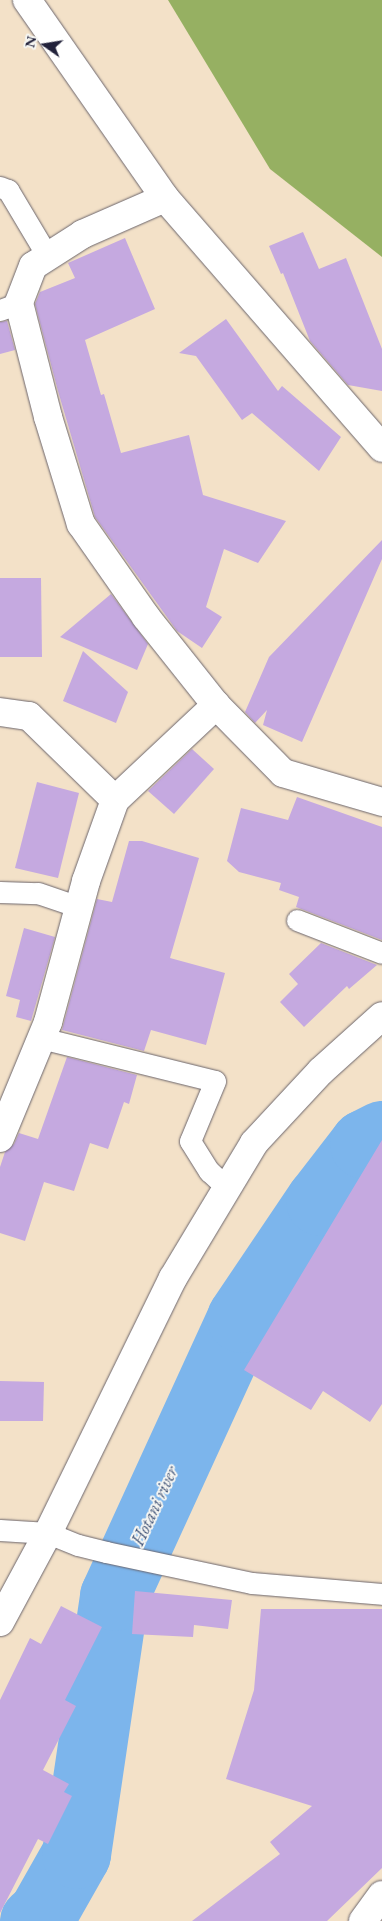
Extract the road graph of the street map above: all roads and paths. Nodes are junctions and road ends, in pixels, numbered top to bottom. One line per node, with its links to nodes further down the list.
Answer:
1 (27, 0): 3 (street)
2 (0, 187): 4 (lane)
3 (165, 198): 4 (street); 6 (street)
4 (48, 257): 5 (street)
5 (9, 306): 7 (street)
6 (382, 448)
7 (216, 705): 9 (street); 10 (street)
8 (0, 712): 9 (street)
9 (115, 800): 12 (street)
10 (382, 802)
11 (0, 892): 12 (lane)
12 (79, 907): 16 (street)
13 (296, 920): 14 (lane)
14 (382, 953)
15 (382, 1016): 18 (street)
16 (41, 1038): 17 (street); 18 (lane)
17 (0, 1138)
18 (227, 1188): 20 (street)
19 (0, 1530): 20 (lane)
20 (48, 1533): 21 (lane); 22 (street)
21 (382, 1594)
22 (0, 1622)
23 (382, 1895): 24 (street)
24 (363, 1921)

